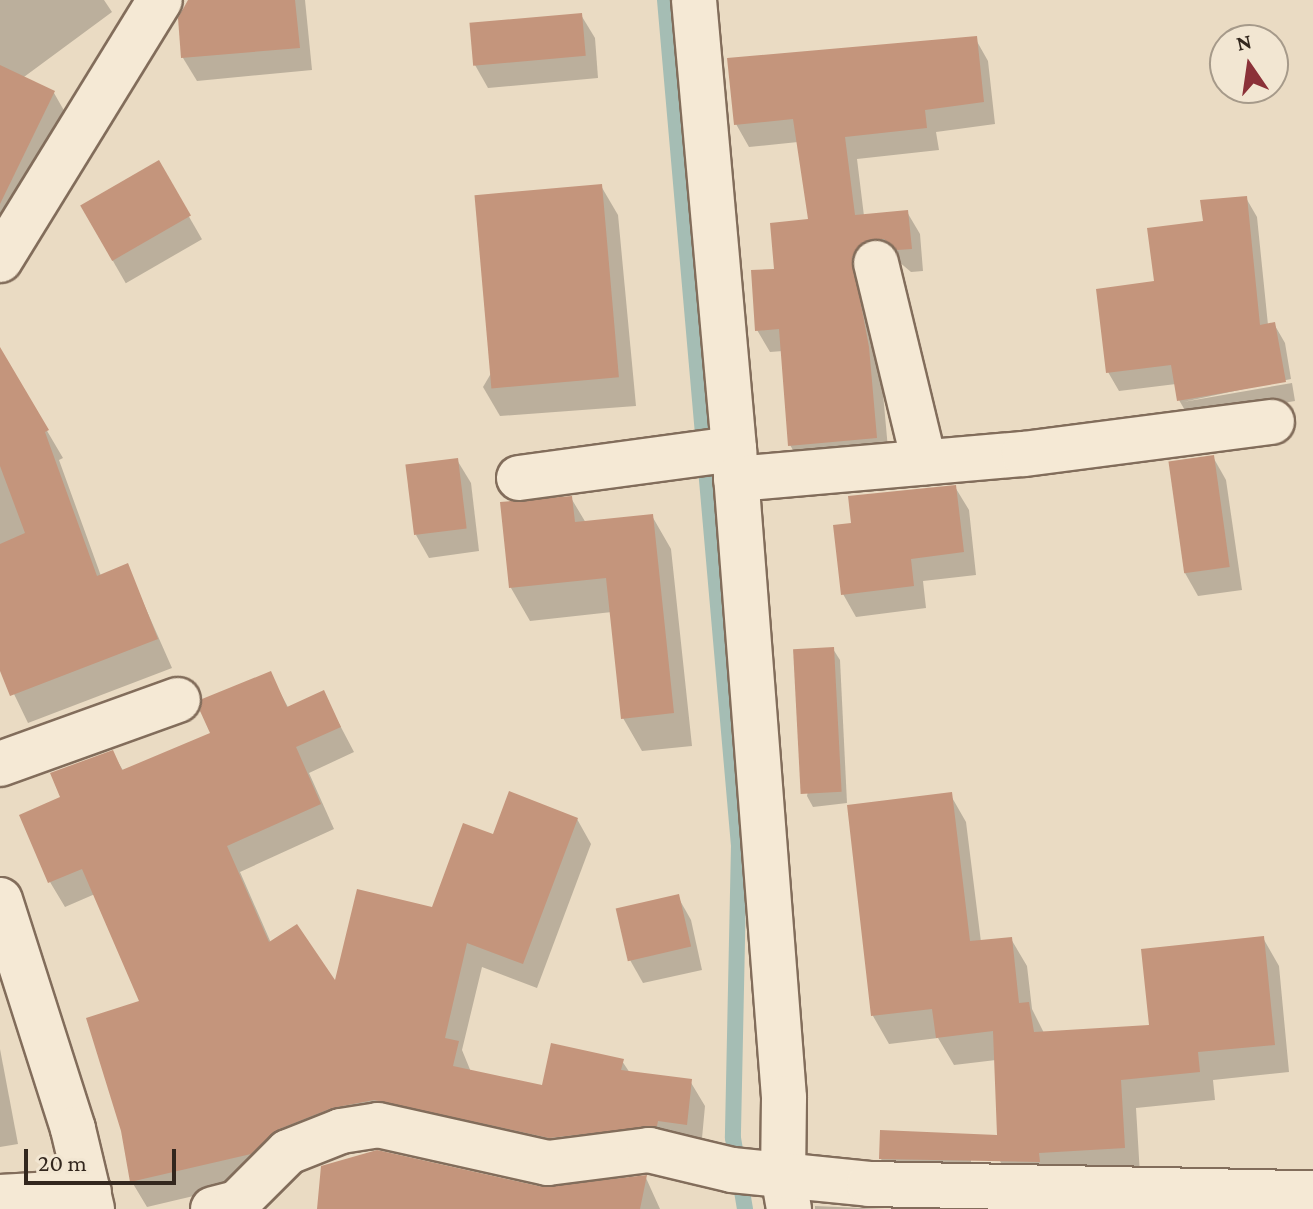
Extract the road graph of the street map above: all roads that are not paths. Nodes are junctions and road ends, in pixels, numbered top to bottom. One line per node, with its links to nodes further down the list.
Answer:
1 (160, 0): 3 (street)
2 (694, 0): 6 (street)
3 (0, 260)
4 (876, 263): 7 (street)
5 (1272, 422): 7 (street)
6 (728, 460): 7 (street); 8 (street); 12 (street)
7 (924, 462)
8 (519, 478)
9 (178, 700): 10 (street)
10 (0, 764)
11 (0, 900): 16 (street)
12 (766, 1182): 15 (street); 17 (street)
13 (1313, 1193): 15 (street)
14 (0, 1197): 16 (street)
15 (1030, 1198)
16 (90, 1200)
17 (213, 1209)

